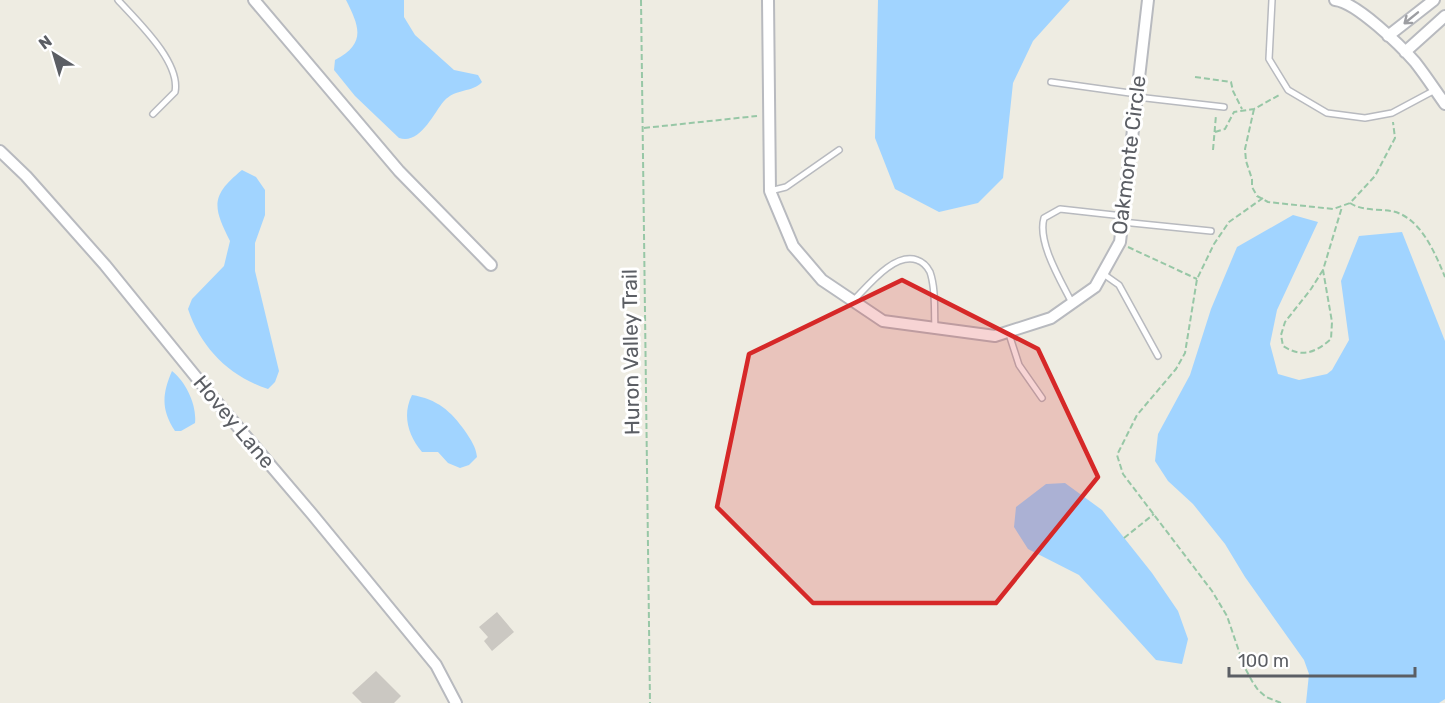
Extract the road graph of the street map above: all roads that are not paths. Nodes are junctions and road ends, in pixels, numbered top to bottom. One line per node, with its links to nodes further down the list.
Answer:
1 (118, 0): 16 (lane)
2 (254, 0): 22 (street)
3 (768, 0): 19 (street, Oakmonte Circle)
4 (1148, 0): 13 (street, Oakmonte Circle)
5 (1272, 0): 12 (lane)
6 (1335, 0): 9 (street)
7 (1434, 0): 9 (street, one-way to 9)
8 (1445, 16): 10 (street)
9 (1388, 36): 10 (street)
10 (1405, 52): 12 (street)
11 (1051, 82): 13 (lane)
12 (1435, 90): 14 (street)
13 (1137, 96): 15 (lane); 20 (street, Oakmonte Circle)
14 (1445, 104)
15 (1220, 107)
16 (153, 114)
17 (839, 150): 19 (lane)
18 (0, 151): 30 (street, Hovey Lane)
19 (770, 191): 24 (street, Oakmonte Circle)
20 (1122, 219): 21 (lane); 23 (street, Oakmonte Circle); 25 (lane)
21 (1211, 231)
22 (491, 265)
23 (1102, 273): 25 (street, Oakmonte Circle); 28 (lane)
24 (853, 301): 26 (street, Oakmonte Circle); 26 (lane)
25 (1072, 303): 27 (street, Oakmonte Circle)
26 (935, 328): 27 (street, Oakmonte Circle)
27 (1008, 331): 29 (lane)
28 (1158, 356)
29 (1042, 398)
30 (456, 703)

